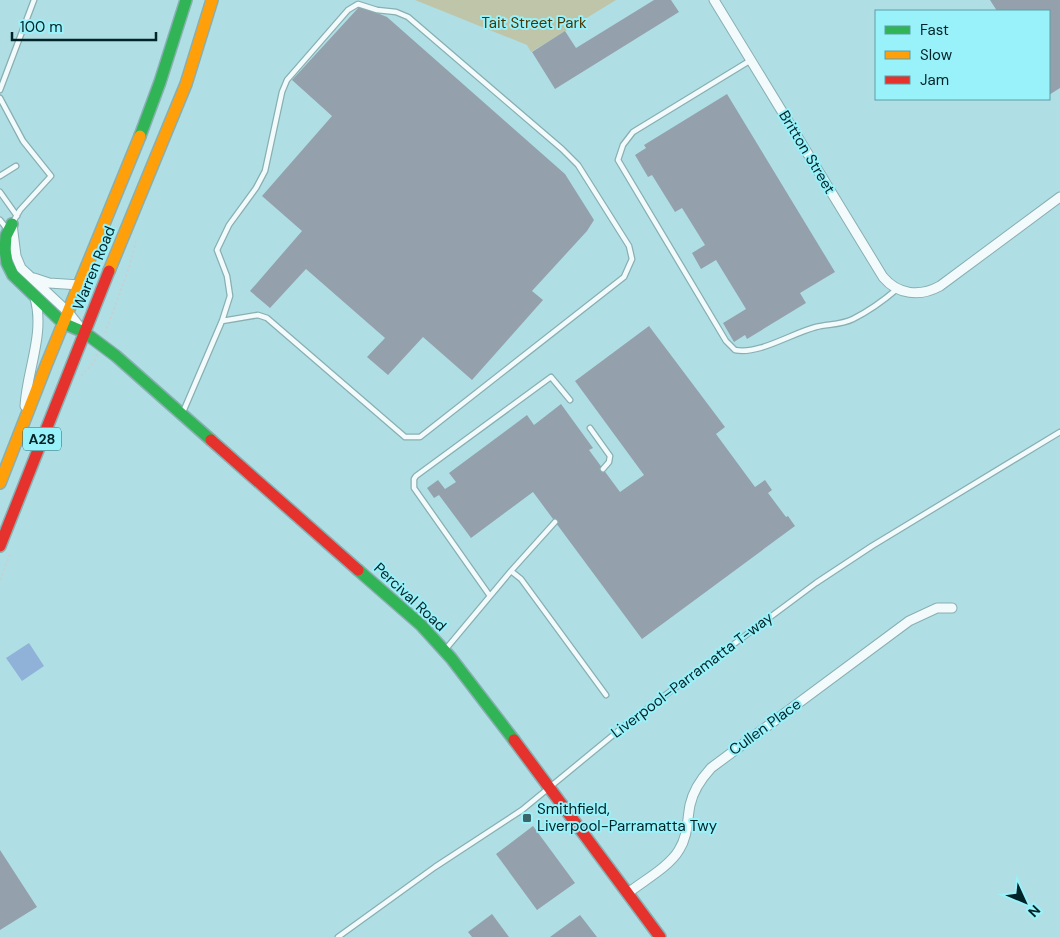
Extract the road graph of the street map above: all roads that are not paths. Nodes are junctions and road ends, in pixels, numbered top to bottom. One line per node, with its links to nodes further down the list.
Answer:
1 (34, 0): 6 (lane)
2 (186, 0): 15 (main road, Warren Road / A28)
3 (212, 0): 20 (main road, Warren Road / A28)
4 (714, 0): 5 (street, Britton Street)
5 (750, 60): 16 (street, Britton Street); 16 (lane)
6 (0, 90)
7 (0, 98): 13 (lane)
8 (16, 166): 9 (lane)
9 (0, 176)
10 (0, 192): 13 (lane)
11 (1060, 197): 16 (street, Britton Street)
12 (0, 220): 13 (lane)
13 (12, 223): 14 (street, Percival Road); 17 (main road, Percival Road)
14 (31, 277): 15 (street); 18 (street, Percival Road)
15 (80, 285): 18 (main road, Warren Road / A28)
16 (897, 289)
17 (35, 296): 18 (main road, Percival Road); 23 (street)
18 (66, 318): 20 (main road, Percival Road); 23 (main road, Warren Road / A28)
19 (222, 321): 19 (lane); 22 (lane)
20 (84, 332): 22 (main road, Percival Road); 29 (main road, Warren Road / A28)
21 (570, 400): 31 (lane)
22 (182, 414): 33 (main road, Percival Road)
23 (24, 421): 27 (main road, Warren Road / A28)
24 (590, 428): 26 (lane)
25 (1060, 432): 35 (lane, Liverpool–Parramatta T-way)
26 (603, 469)
27 (0, 483)
28 (555, 522): 30 (lane)
29 (0, 546)
30 (512, 571): 31 (lane); 34 (lane)
31 (490, 596): 33 (lane)
32 (952, 608): 36 (street, Cullen Place)
33 (444, 651): 35 (main road, Percival Road)
34 (606, 695)
35 (549, 787): 36 (main road, Percival Road); 37 (lane, Liverpool–Parramatta T-way)
36 (628, 893): 38 (main road, Percival Road)
37 (338, 937)
38 (660, 937)

